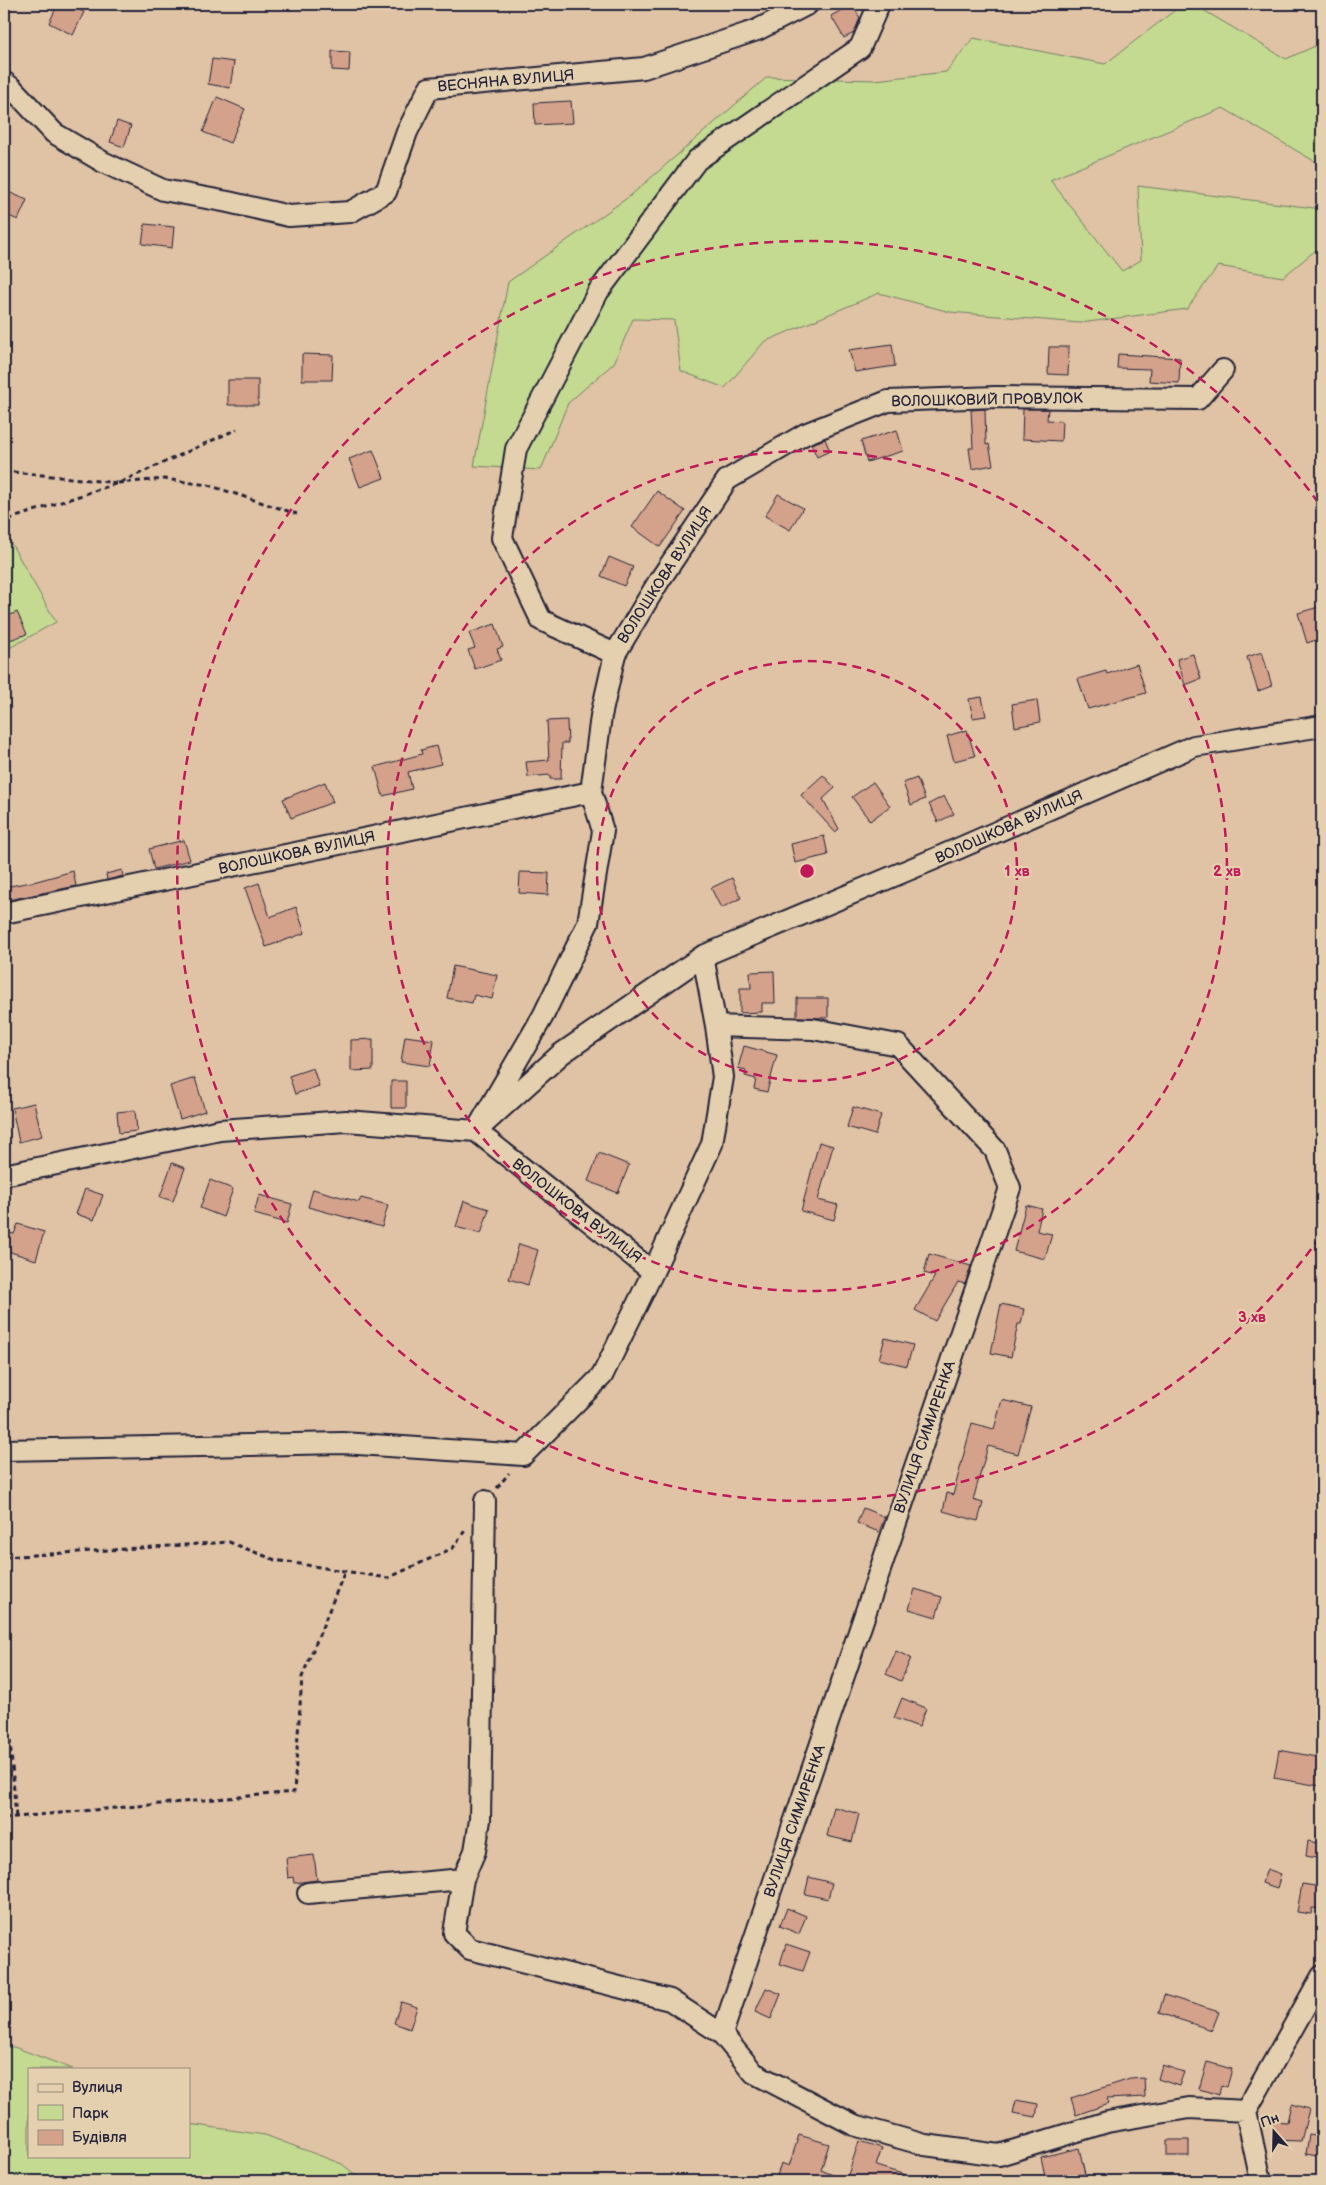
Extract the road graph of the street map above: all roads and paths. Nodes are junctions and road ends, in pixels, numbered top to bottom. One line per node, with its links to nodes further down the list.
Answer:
1 (808, 4): 3 (street, ВЕСНЯНА ВУЛИЦЯ)
2 (879, 4): 11 (street)
3 (4, 82)
4 (1223, 370): 7 (street, ВОЛОШКОВИЙ ПРОВУЛОК)
5 (237, 428): 8 (path)
6 (4, 471): 8 (path)
7 (727, 480): 11 (street, ВОЛОШКОВА ВУЛИЦЯ)
8 (118, 484): 9 (path); 10 (path)
9 (297, 514)
10 (4, 521)
11 (615, 654): 13 (street, ВОЛОШКОВА ВУЛИЦЯ)
12 (1322, 726): 15 (street, ВОЛОШКОВА ВУЛИЦЯ)
13 (591, 792): 14 (street, ВОЛОШКОВА ВУЛИЦЯ); 17 (street, ВОЛОШКОВА ВУЛИЦЯ)
14 (4, 913)
15 (703, 956): 16 (street, ВОЛОШКОВА ВУЛИЦЯ); 17 (street, ВОЛОШКОВА ВУЛИЦЯ)
16 (716, 1026): 19 (street, ВОЛОШКОВА ВУЛИЦЯ); 32 (street, ВУЛИЦЯ СИМИРЕНКА)
17 (476, 1131): 18 (street); 19 (street, ВОЛОШКОВА ВУЛИЦЯ)
18 (4, 1175)
19 (653, 1272): 21 (street)
20 (4, 1450): 21 (street)
21 (523, 1455): 22 (path)
22 (486, 1501): 29 (street)
23 (469, 1524): 25 (path)
24 (4, 1557): 25 (path)
25 (345, 1571): 28 (path)
26 (4, 1659): 28 (path)
27 (4, 1818): 28 (path)
28 (16, 1818)
29 (463, 1880): 30 (street); 32 (street)
30 (308, 1893)
31 (1322, 1976): 33 (street)
32 (722, 2034): 33 (street)
33 (1246, 2111): 34 (street)
34 (1261, 2181)

